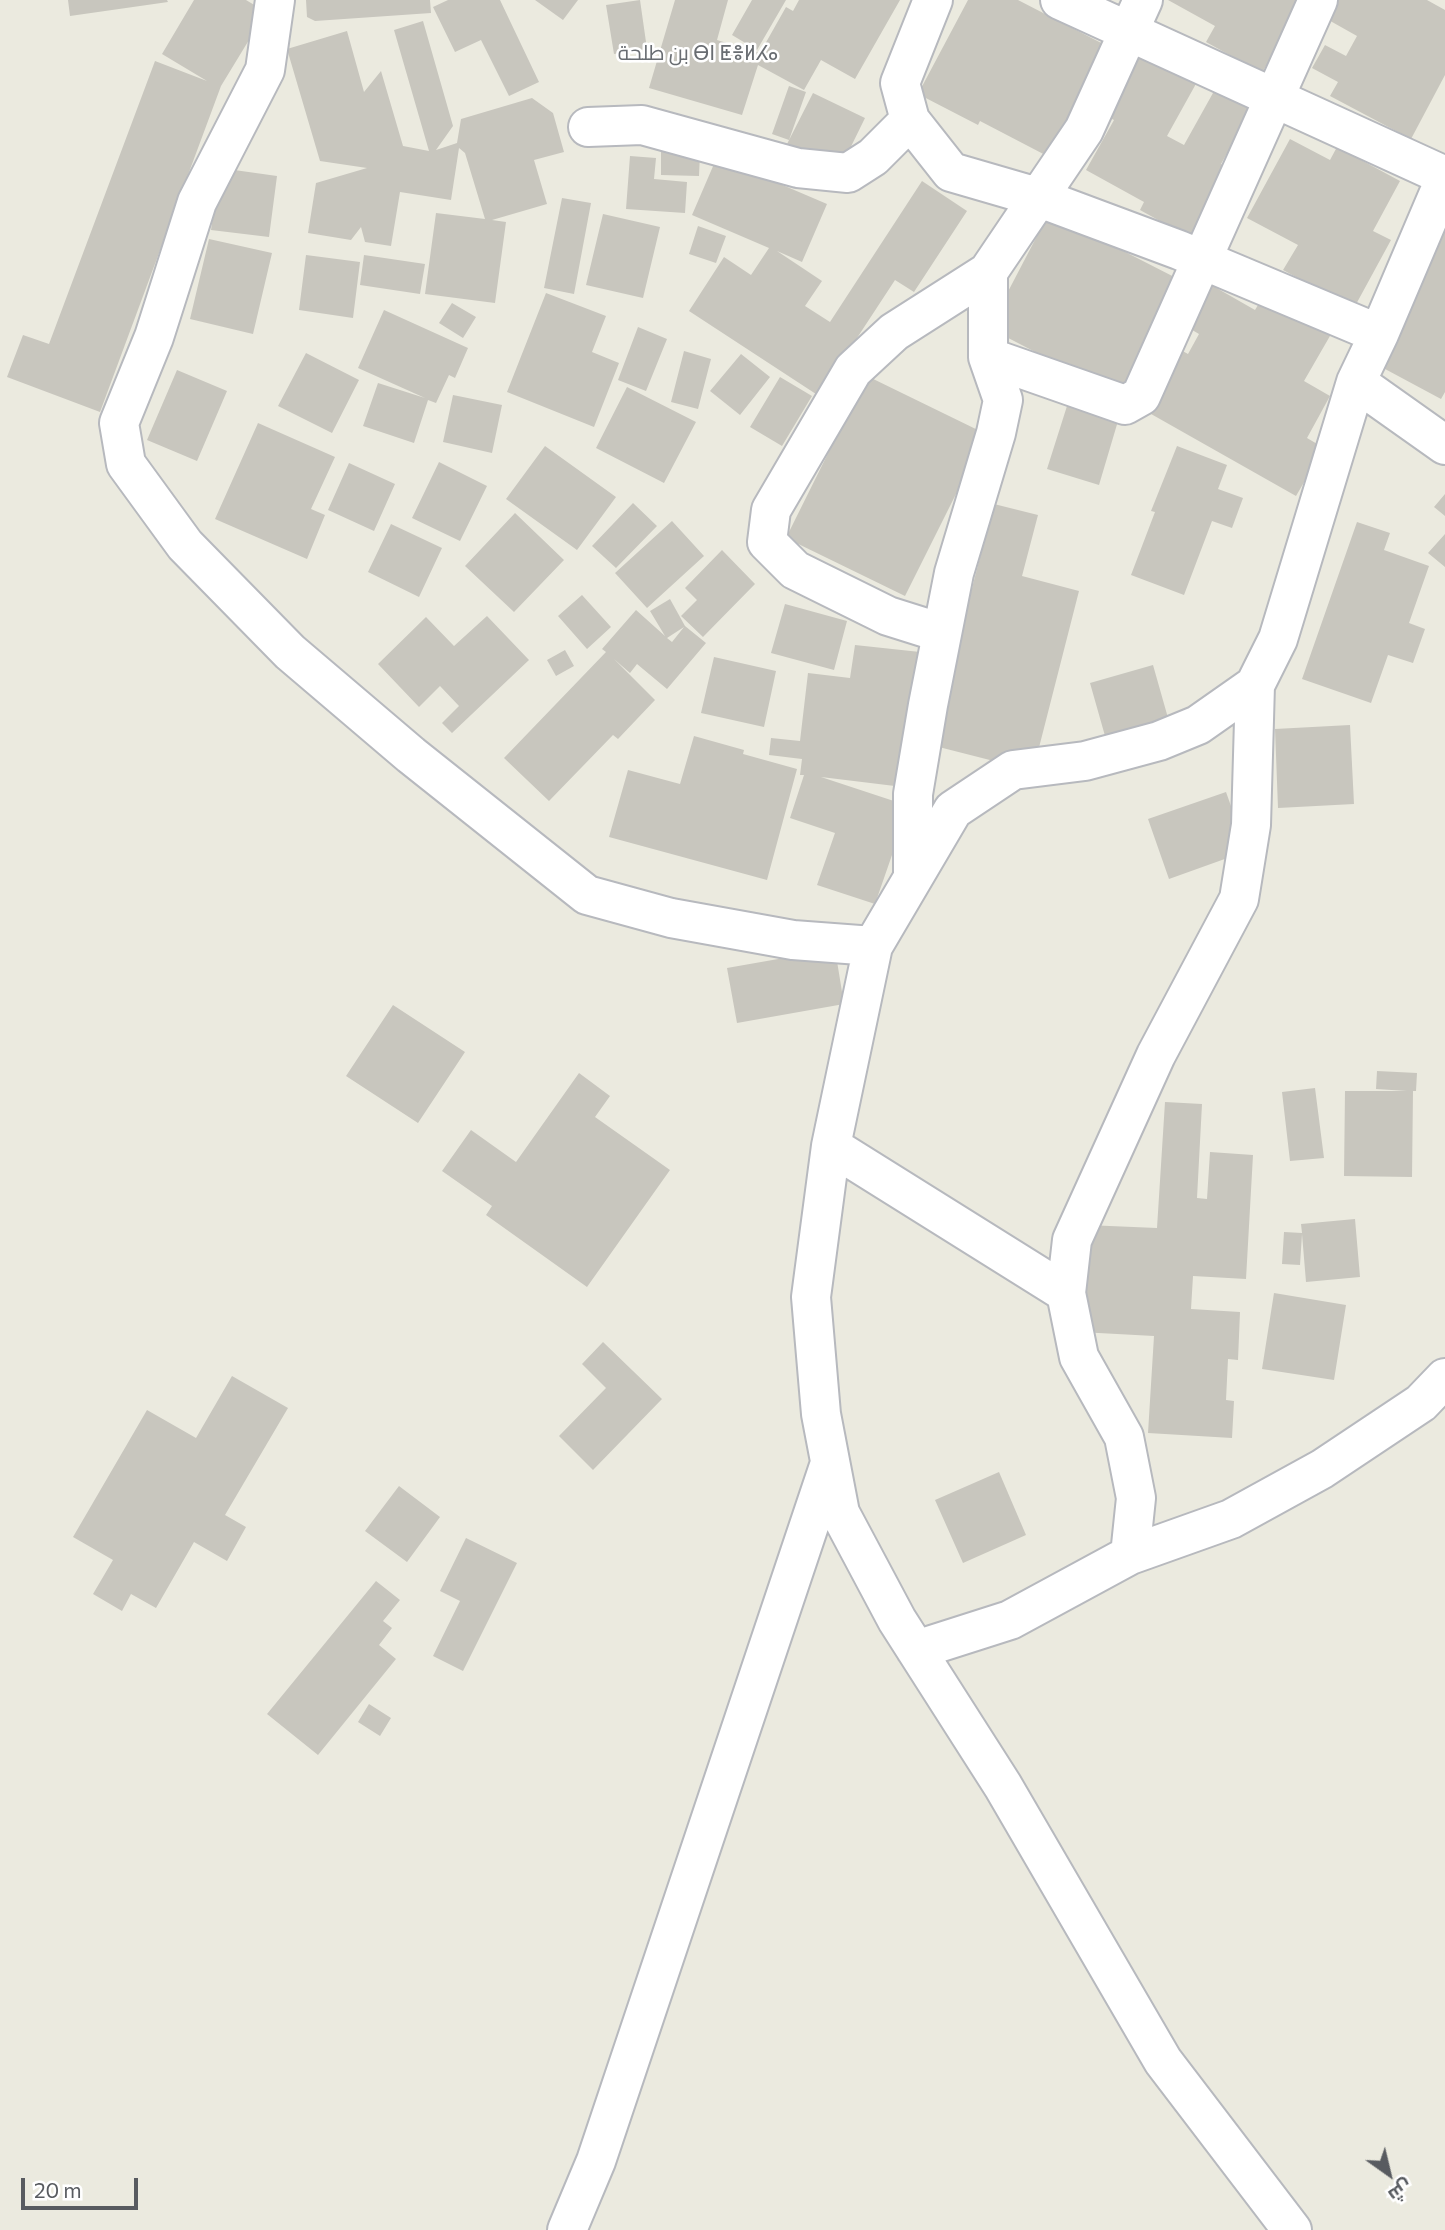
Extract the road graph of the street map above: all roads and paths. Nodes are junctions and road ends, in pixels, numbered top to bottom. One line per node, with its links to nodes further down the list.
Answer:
1 (275, 0): 20 (street)
2 (933, 0): 7 (street)
3 (1060, 0): 5 (street)
4 (1318, 0): 6 (street)
5 (1136, 16): 6 (street); 10 (street)
6 (1275, 99): 9 (street); 11 (street)
7 (910, 120): 8 (street); 10 (street)
8 (588, 127)
9 (1445, 177): 13 (street)
10 (1037, 197): 11 (street); 12 (street)
11 (1203, 261): 13 (street); 14 (street)
12 (988, 272): 14 (street); 17 (street)
13 (1379, 334): 15 (street)
14 (988, 357): 17 (street)
15 (1356, 382): 16 (street); 18 (street)
16 (1445, 445)
17 (942, 633): 19 (street)
18 (1255, 685): 19 (street); 22 (street)
19 (913, 875): 20 (street)
20 (873, 946): 21 (street)
21 (831, 1146): 22 (street); 24 (street)
22 (1066, 1293): 25 (street)
23 (1445, 1378): 25 (street)
24 (831, 1461): 26 (street); 27 (street)
25 (1130, 1555): 26 (street)
26 (916, 1650): 28 (street)
27 (567, 2230)
28 (1292, 2230)

